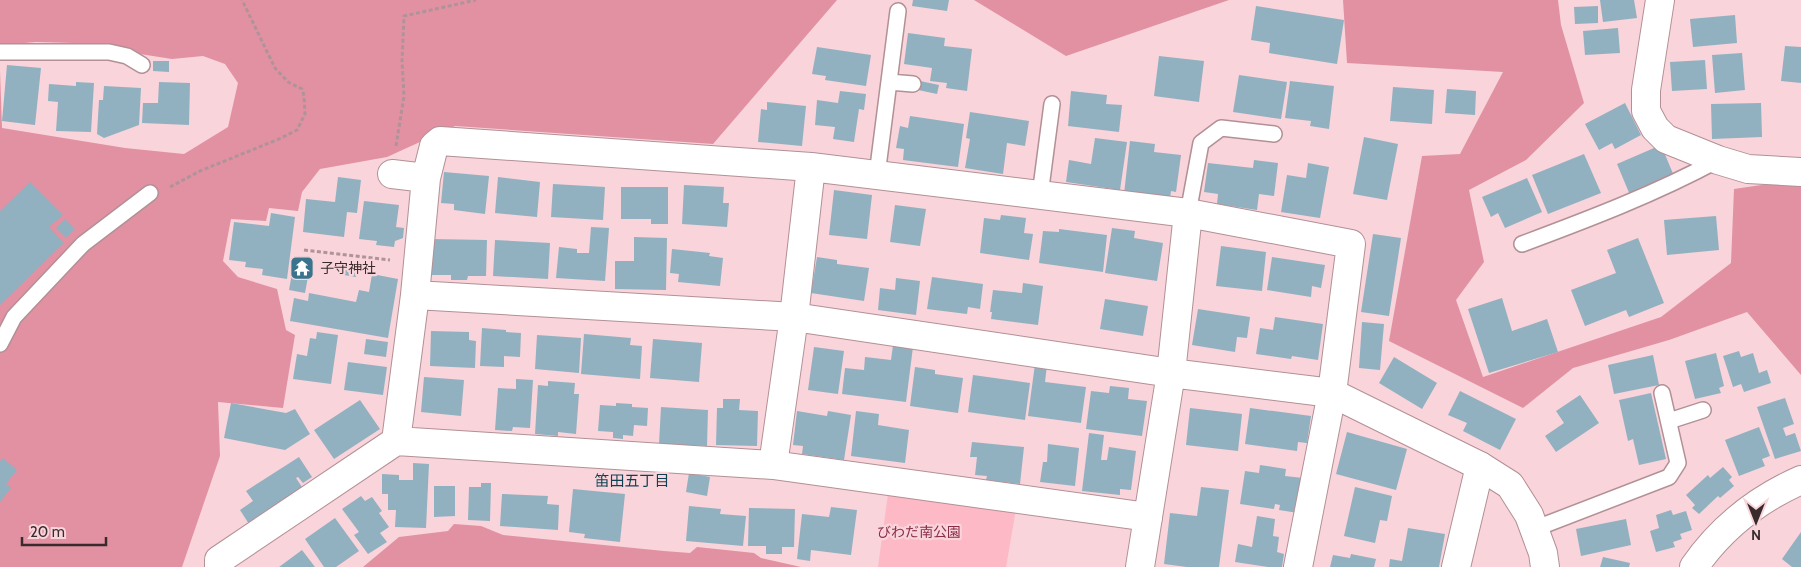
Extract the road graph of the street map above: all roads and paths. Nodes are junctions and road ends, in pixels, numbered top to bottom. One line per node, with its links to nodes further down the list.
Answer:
1 (242, 0): 17 (path)
2 (476, 0): 14 (path)
3 (1660, 0): 11 (street)
4 (898, 10): 7 (lane)
5 (0, 52): 6 (lane)
6 (142, 65)
7 (889, 82): 8 (lane); 15 (lane)
8 (913, 84)
9 (1052, 104): 18 (lane)
10 (1274, 134): 19 (lane)
11 (1718, 160): 13 (street); 20 (lane)
12 (811, 166): 15 (street); 16 (street); 24 (street)
13 (1801, 172)
14 (392, 174): 16 (street)
15 (876, 175): 18 (street)
16 (426, 178): 22 (street)
17 (150, 193): 25 (lane)
18 (1040, 195): 19 (street)
19 (1188, 213): 26 (street); 27 (street)
20 (1522, 244)
21 (304, 250): 22 (path)
22 (418, 263): 23 (street)
23 (415, 295): 24 (street); 31 (street)
24 (794, 317): 26 (street); 32 (street)
25 (0, 344)
26 (1171, 372): 27 (street); 35 (street)
27 (1332, 393): 33 (street); 39 (street)
28 (1662, 393): 30 (lane)
29 (1703, 410): 30 (lane)
30 (1669, 421): 36 (lane)
31 (396, 441): 32 (street); 37 (street)
32 (773, 465): 35 (street)
33 (1480, 466): 36 (street); 40 (street)
34 (1801, 480): 42 (street)
35 (1148, 517): 38 (street)
36 (1534, 529): 41 (street)
37 (219, 567)
38 (1140, 567)
39 (1298, 567)
40 (1456, 567)
41 (1545, 567)
42 (1694, 567)

